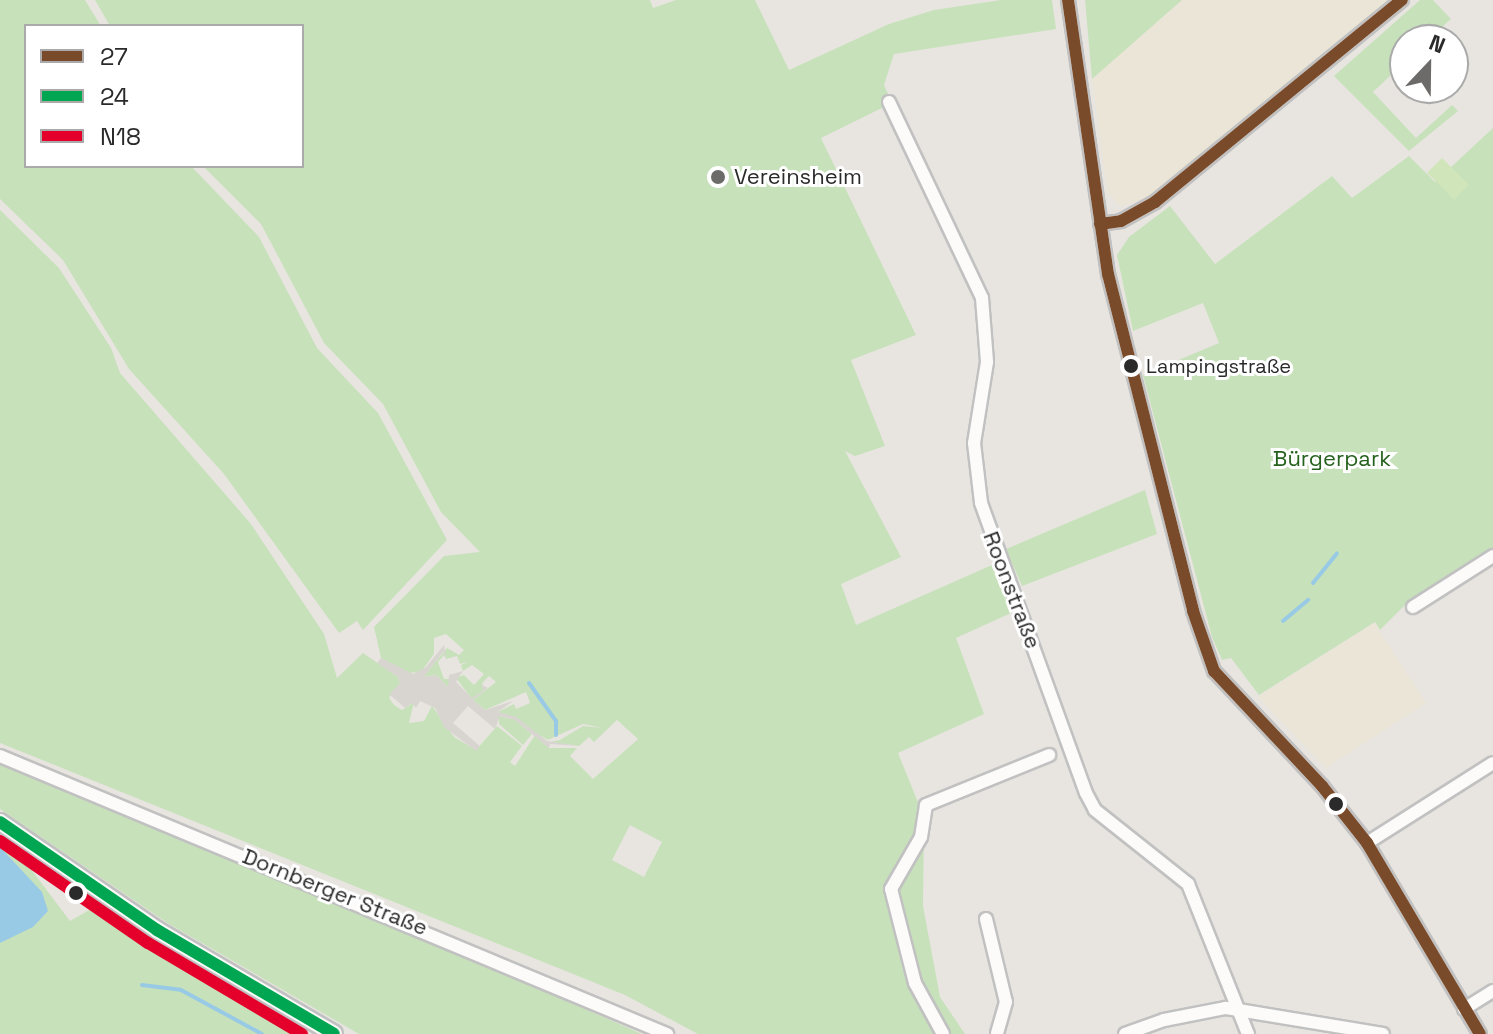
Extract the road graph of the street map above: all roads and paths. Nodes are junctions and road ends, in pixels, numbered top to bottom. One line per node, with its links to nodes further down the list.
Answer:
1 (1068, 0): 4 (street)
2 (1402, 0): 4 (street)
3 (889, 102): 16 (street, Roonstraße)
4 (1100, 224): 13 (street)
5 (1493, 556): 6 (street)
6 (1449, 584): 7 (street); 8 (street)
7 (1457, 596)
8 (1413, 607)
9 (1049, 755): 20 (street)
10 (0, 756): 19 (street, Dornberger Straße)
11 (1493, 763): 13 (street)
12 (0, 822): 18 (main road)
13 (1367, 843): 17 (street)
14 (986, 919): 21 (street)
15 (1493, 991): 17 (street)
16 (1241, 1009): 22 (street); 23 (street, Roonstraße); 24 (street)
17 (1464, 1009): 25 (street)
18 (334, 1034)
19 (667, 1034)
20 (943, 1034)
21 (997, 1034)
22 (1125, 1034)
23 (1248, 1034)
24 (1383, 1034)
25 (1480, 1034)

